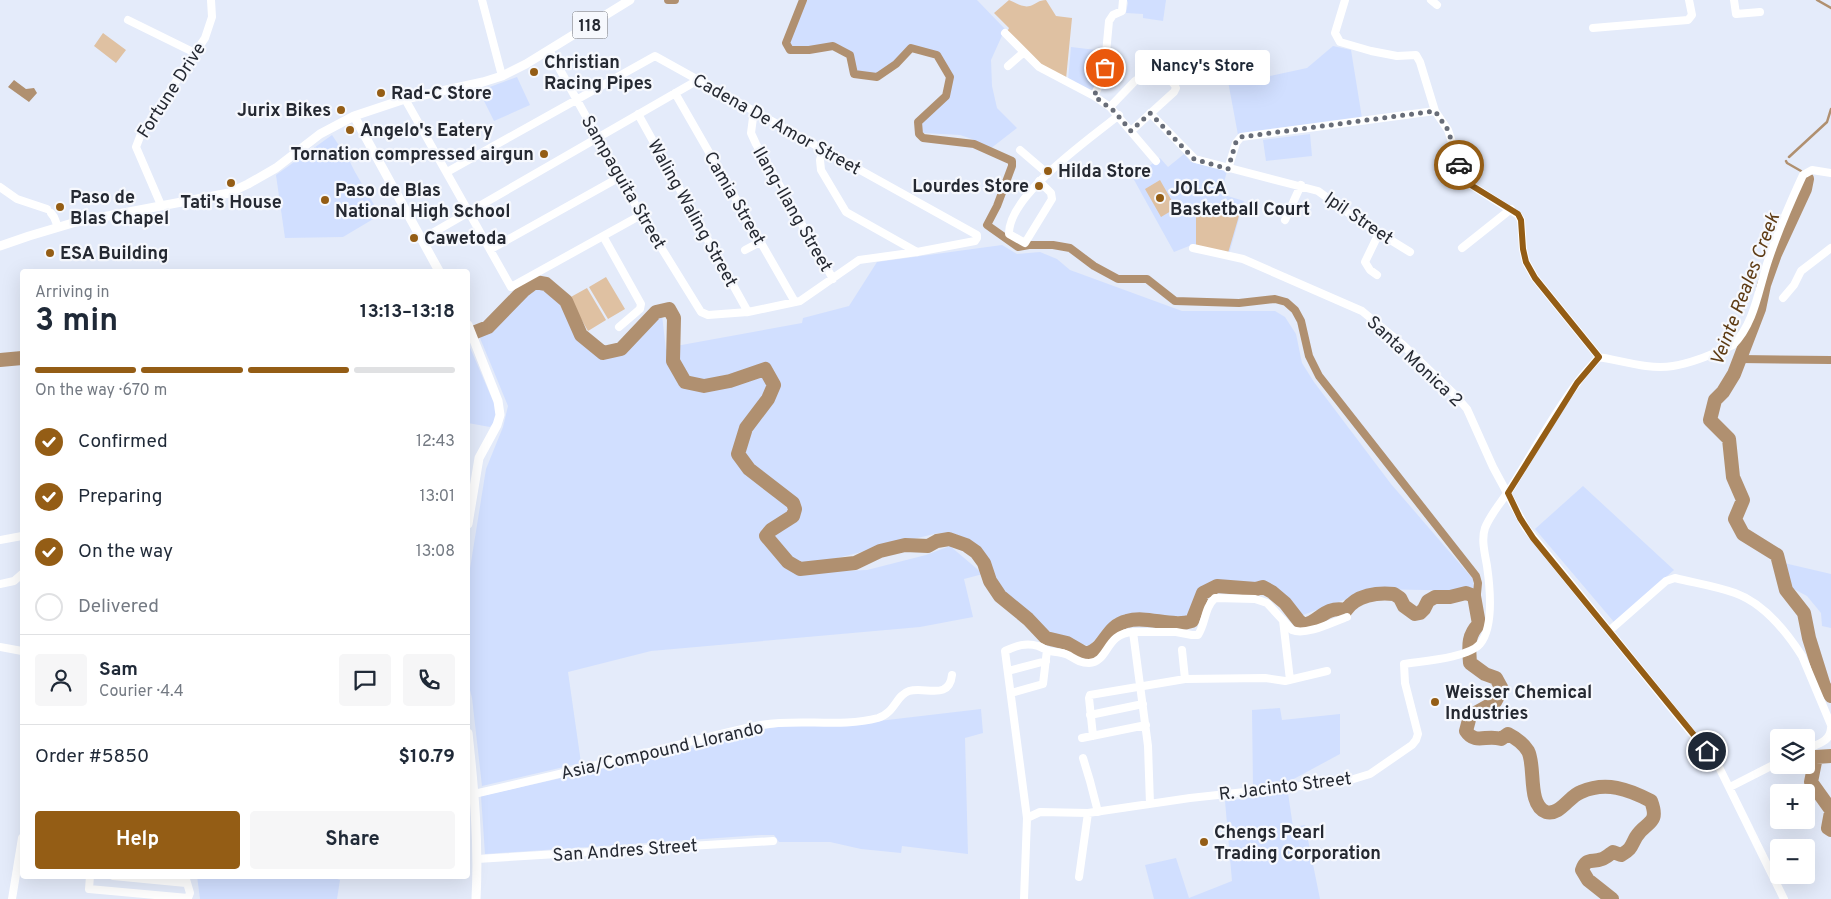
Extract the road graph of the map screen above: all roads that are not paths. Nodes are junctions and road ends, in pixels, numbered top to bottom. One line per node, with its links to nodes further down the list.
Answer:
1 (211, 0): 14 (street, Fortune Drive)
2 (482, 0): 16 (street)
3 (630, 0): 12 (main road, 118)
4 (1123, 0): 19 (street)
5 (1344, 0): 24 (street)
6 (1689, 0): 10 (street)
7 (1734, 0): 8 (street)
8 (1760, 12)
9 (128, 20): 14 (street)
10 (1593, 28)
11 (1005, 33): 13 (street)
12 (549, 50): 16 (main road, 118); 21 (street, Sampaguita Street)
13 (1024, 52): 15 (street); 19 (street)
14 (195, 53): 42 (street, Fortune Drive)
15 (1008, 66)
16 (502, 76): 20 (main road, 118)
17 (698, 80): 18 (street); 21 (street, Cadena De Amor Street); 23 (street, Cadena De Amor Street)
18 (675, 94): 26 (street); 51 (street, Camia Street)
19 (1094, 96): 22 (street)
20 (405, 99): 28 (main road, 118); 35 (street)
21 (577, 99): 30 (street, Sampaguita Street); 35 (street)
22 (1110, 107): 25 (street); 27 (street)
23 (754, 110): 31 (street, Cadena De Amor Street); 62 (street, Ilang-Ilang Street)
24 (1435, 111): 34 (street); 43 (street)
25 (1150, 113): 29 (street); 34 (street, Ipil Street)
26 (638, 114): 30 (street); 65 (street, Waling Waling Street)
27 (1118, 115): 29 (street); 37 (street)
28 (354, 116): 42 (main road, 118); 50 (main road)
29 (1131, 131): 33 (street)
30 (598, 137): 38 (street, Sampaguita Street); 44 (street)
31 (823, 149): 58 (street); 58 (street, Cadena De Amor Street)
32 (1020, 150): 37 (street)
33 (1156, 161)
34 (1228, 169): 40 (street, Ipil Street)
35 (447, 172): 44 (street)
36 (1831, 173): 68 (street)
37 (1048, 174): 39 (street)
38 (620, 177): 45 (street, Sampaguita Street); 56 (street)
39 (1039, 181): 39 (street)
40 (1301, 185): 46 (street); 48 (street, Ipil Street)
41 (0, 187): 47 (street)
42 (161, 205): 47 (main road, 118)
43 (1511, 209): 54 (street); 68 (street)
44 (469, 211): 50 (street); 56 (street)
45 (641, 215): 49 (street); 65 (street, Sampaguita Street)
46 (1285, 220)
47 (58, 227): 52 (main road, 118)
48 (1379, 233): 59 (street, Ipil Street); 61 (street)
49 (603, 236): 56 (street); 66 (street)
50 (422, 239): 60 (main road)
51 (760, 242): 57 (street); 64 (street, Camia Street)
52 (0, 246)
53 (1193, 248): 69 (street, Santa Monica 2)
54 (1462, 248)
55 (1831, 248): 63 (street)
56 (491, 250)
57 (745, 250)
58 (917, 252): 62 (street)
59 (1410, 252)
60 (438, 269)
61 (1377, 275)
62 (833, 279): 64 (street)
63 (1783, 298)
64 (795, 302): 65 (street)
65 (748, 312)
66 (619, 327)
67 (470, 331): 70 (main road)
68 (1599, 357): 69 (street, R. Jacinto Street)
69 (1508, 493): 77 (street, Santa Monica 2); 103 (street, R. Jacinto Street)
70 (470, 512)
71 (20, 536): 72 (street)
72 (0, 540)
73 (20, 576): 74 (street)
74 (0, 584)
75 (1347, 617): 76 (street)
76 (1283, 619): 78 (street); 88 (street)
77 (1609, 631): 94 (street); 101 (street, Santa Monica 2)
78 (1133, 632): 80 (street); 89 (street)
79 (0, 647): 82 (street)
80 (1047, 650): 83 (street); 85 (street)
81 (1182, 650): 87 (street)
82 (20, 651)
83 (1046, 661): 85 (street); 90 (street)
84 (1327, 671): 88 (street)
85 (1008, 672): 90 (street)
86 (952, 675): 102 (street, Asia/Compound Llorando)
87 (1185, 678): 88 (street); 89 (street)
88 (1290, 680)
89 (1141, 686): 91 (street); 92 (street)
90 (1011, 694): 106 (street)
91 (1143, 704): 92 (street); 93 (street)
92 (1090, 715): 95 (street)
93 (1146, 725): 95 (street); 103 (street)
94 (1831, 727): 97 (street)
95 (1093, 736): 96 (street)
96 (1082, 738)
97 (1815, 745)
98 (470, 753): 102 (main road)
99 (1083, 758): 104 (street)
100 (1770, 767): 101 (street)
101 (1730, 787): 116 (street, Santa Monica 2)
102 (474, 794): 109 (main road)
103 (1150, 804): 104 (street, R. Jacinto Street)
104 (1098, 812): 105 (street, R. Jacinto Street)
105 (1088, 813): 106 (street, R. Jacinto Street); 110 (street)
106 (1027, 818): 115 (street)
107 (773, 841): 109 (street, San Andres Street)
108 (20, 850): 113 (street)
109 (477, 859): 114 (main road)
110 (1079, 877)
111 (90, 879): 112 (street)
112 (186, 879)
113 (12, 899)
114 (476, 899)
115 (1024, 899)
116 (1784, 899)

